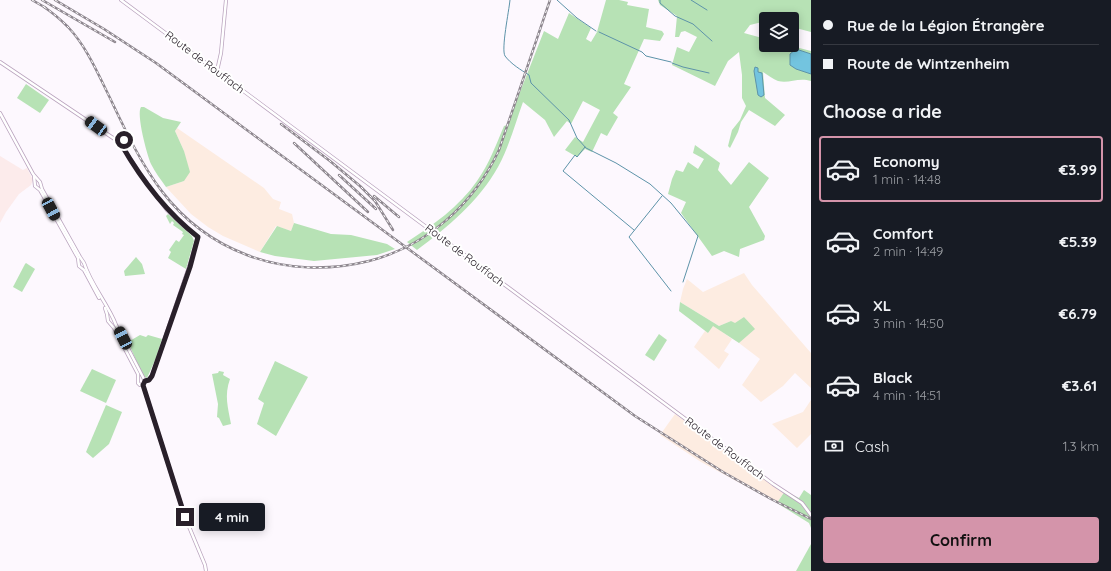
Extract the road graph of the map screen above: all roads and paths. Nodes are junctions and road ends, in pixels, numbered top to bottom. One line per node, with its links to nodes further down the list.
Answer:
1 (121, 0): 4 (main road, Route de Rouffach)
2 (226, 0): 4 (main road)
3 (0, 62): 15 (main road)
4 (216, 71): 18 (main road, Route de Rouffach, bridge)
5 (0, 113): 6 (main road)
6 (38, 182): 7 (main road); 7 (main road); 9 (main road)
7 (37, 187): 8 (main road)
8 (79, 263): 9 (main road); 10 (main road)
9 (84, 263): 10 (main road); 11 (main road)
10 (81, 267): 12 (main road)
11 (112, 316): 12 (main road); 13 (main road)
12 (108, 319): 14 (main road)
13 (114, 320): 14 (main road); 15 (main road)
14 (110, 323): 16 (main road)
15 (144, 380): 16 (main road); 17 (main road)
16 (138, 381): 17 (main road)
17 (143, 385): 19 (main road)
18 (811, 516)
19 (206, 571)

